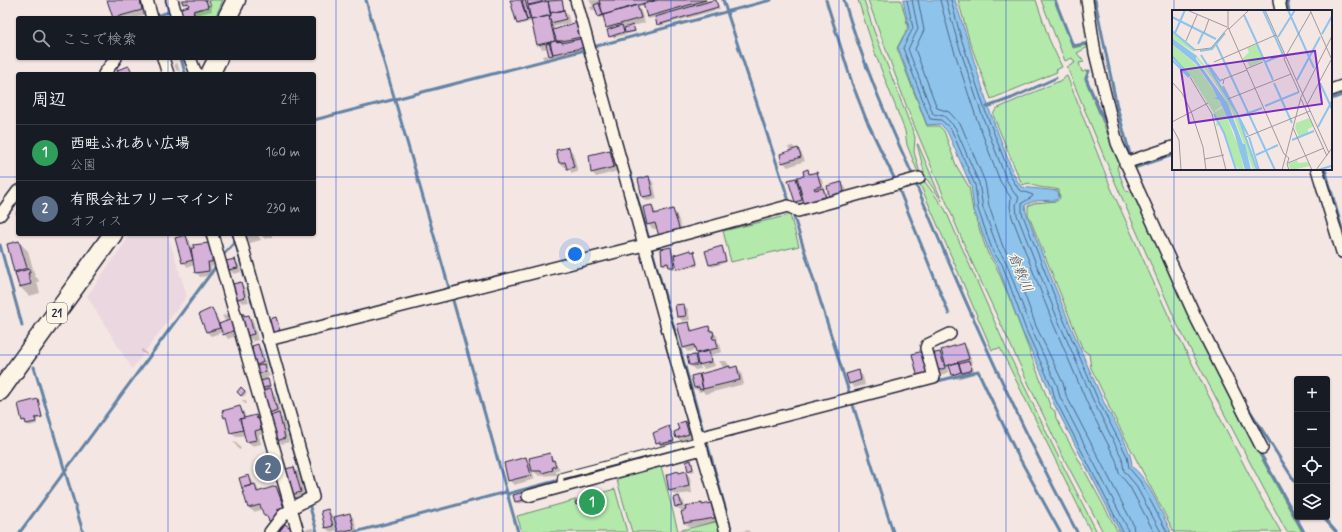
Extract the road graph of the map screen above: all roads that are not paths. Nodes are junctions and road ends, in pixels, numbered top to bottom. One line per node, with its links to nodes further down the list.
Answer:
1 (147, 0): 9 (street)
2 (172, 0): 10 (street)
3 (236, 0): 11 (main road)
4 (245, 0): 12 (main road)
5 (576, 0): 35 (street)
6 (1087, 0): 26 (street)
7 (1279, 0): 8 (street)
8 (1281, 10)
9 (150, 16)
10 (176, 16)
11 (228, 16)
12 (238, 16)
13 (114, 60): 18 (street)
14 (164, 60): 19 (street)
15 (191, 60): 20 (street)
16 (207, 60): 21 (main road)
17 (217, 60): 22 (main road)
18 (106, 72)
19 (167, 72)
20 (196, 72)
21 (200, 72)
22 (211, 72)
23 (1342, 86): 24 (street)
24 (1332, 90)
25 (1172, 147): 26 (street)
26 (1130, 162): 42 (street)
27 (1317, 170): 36 (street)
28 (915, 180): 35 (street)
29 (16, 194): 30 (street)
30 (0, 215)
31 (101, 236): 39 (main road, 21)
32 (112, 236): 40 (main road, 21)
33 (213, 236): 44 (street)
34 (240, 236): 38 (street)
35 (648, 244): 38 (street); 41 (street)
36 (1342, 252)
37 (950, 334): 41 (street)
38 (269, 342): 44 (street)
39 (0, 374)
40 (0, 392)
41 (701, 440): 43 (street); 47 (street)
42 (1262, 448)
43 (528, 496)
44 (291, 508): 45 (street); 46 (street)
45 (270, 532)
46 (298, 532)
47 (726, 532)

